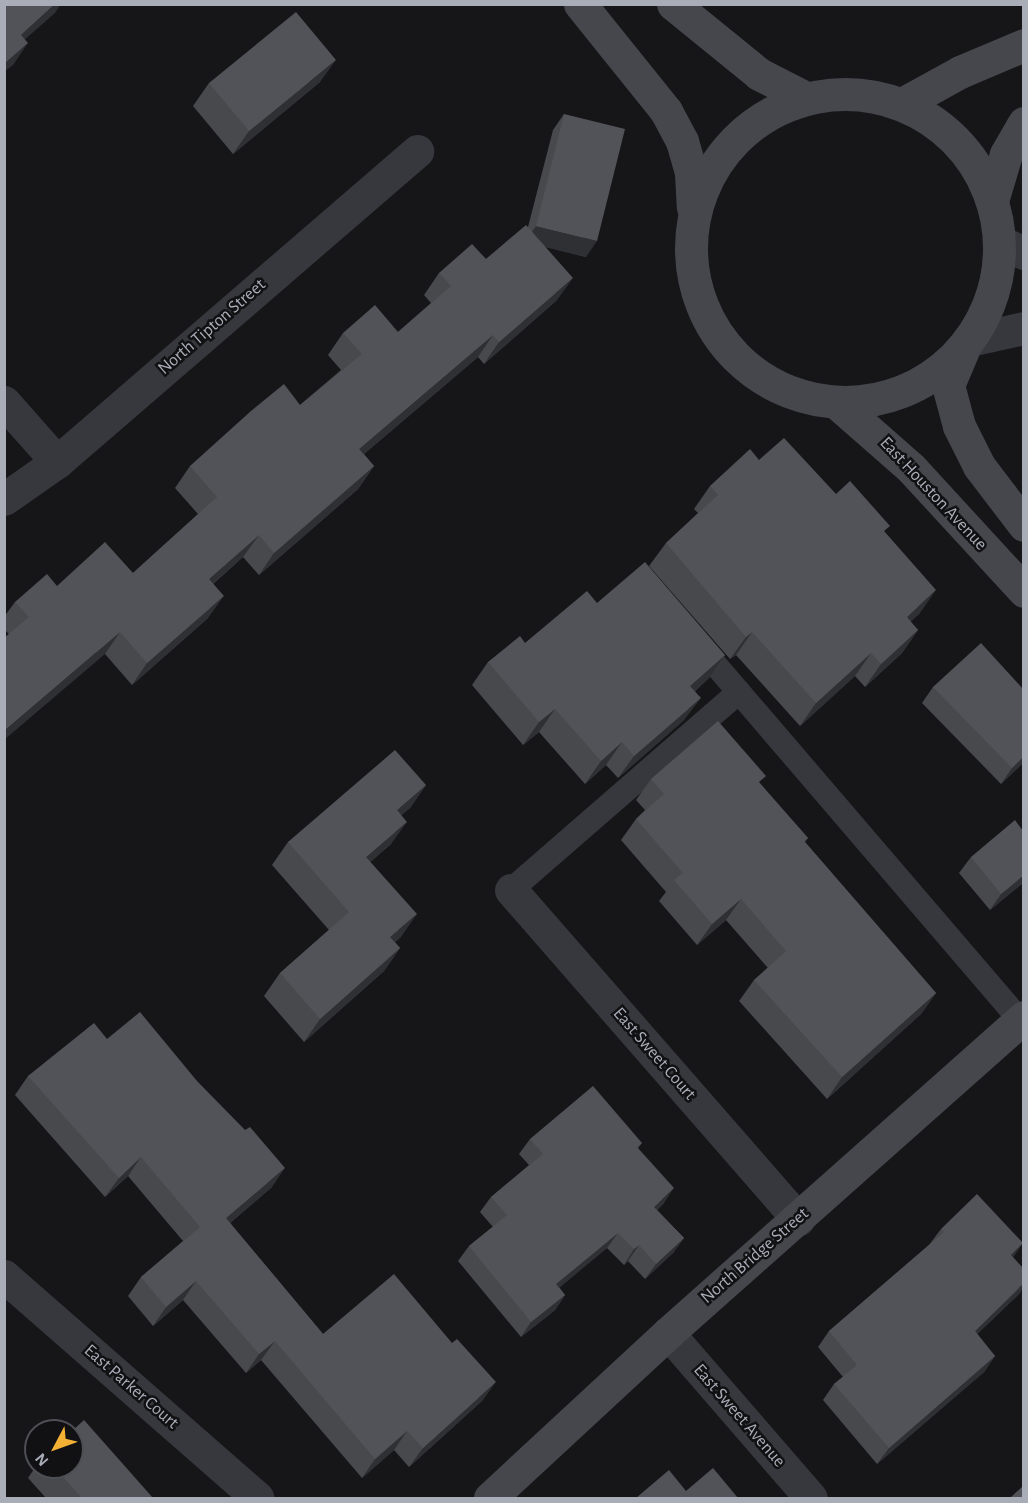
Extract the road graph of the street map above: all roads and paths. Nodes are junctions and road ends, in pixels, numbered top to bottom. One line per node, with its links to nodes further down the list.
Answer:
1 (580, 4): 9 (main road)
2 (673, 4): 4 (main road)
3 (1023, 45): 5 (main road)
4 (804, 98): 5 (main road); 9 (main road)
5 (902, 104): 8 (main road)
6 (1023, 123): 8 (main road)
7 (417, 152): 15 (street, North Tipton Street)
8 (992, 201): 10 (main road)
9 (694, 212): 14 (main road)
10 (1011, 247): 12 (main road)
11 (1023, 328): 12 (street)
12 (967, 344): 14 (main road); 17 (main road)
13 (4, 402): 15 (street)
14 (837, 403): 18 (main road, East Houston Avenue)
15 (57, 462): 16 (street, North Tipton Street)
16 (4, 499)
17 (1023, 525)
18 (1023, 591)
19 (676, 620): 20 (lane)
20 (739, 692): 21 (lane); 22 (lane)
21 (511, 890): 23 (street, East Sweet Court)
22 (1022, 1018): 23 (main road, North Bridge Street)
23 (798, 1219): 25 (main road, North Bridge Street)
24 (4, 1276): 26 (street, East Parker Court)
25 (668, 1333): 27 (main road, North Bridge Street); 28 (street, East Sweet Avenue)
26 (258, 1498)
27 (490, 1498)
28 (811, 1498)

